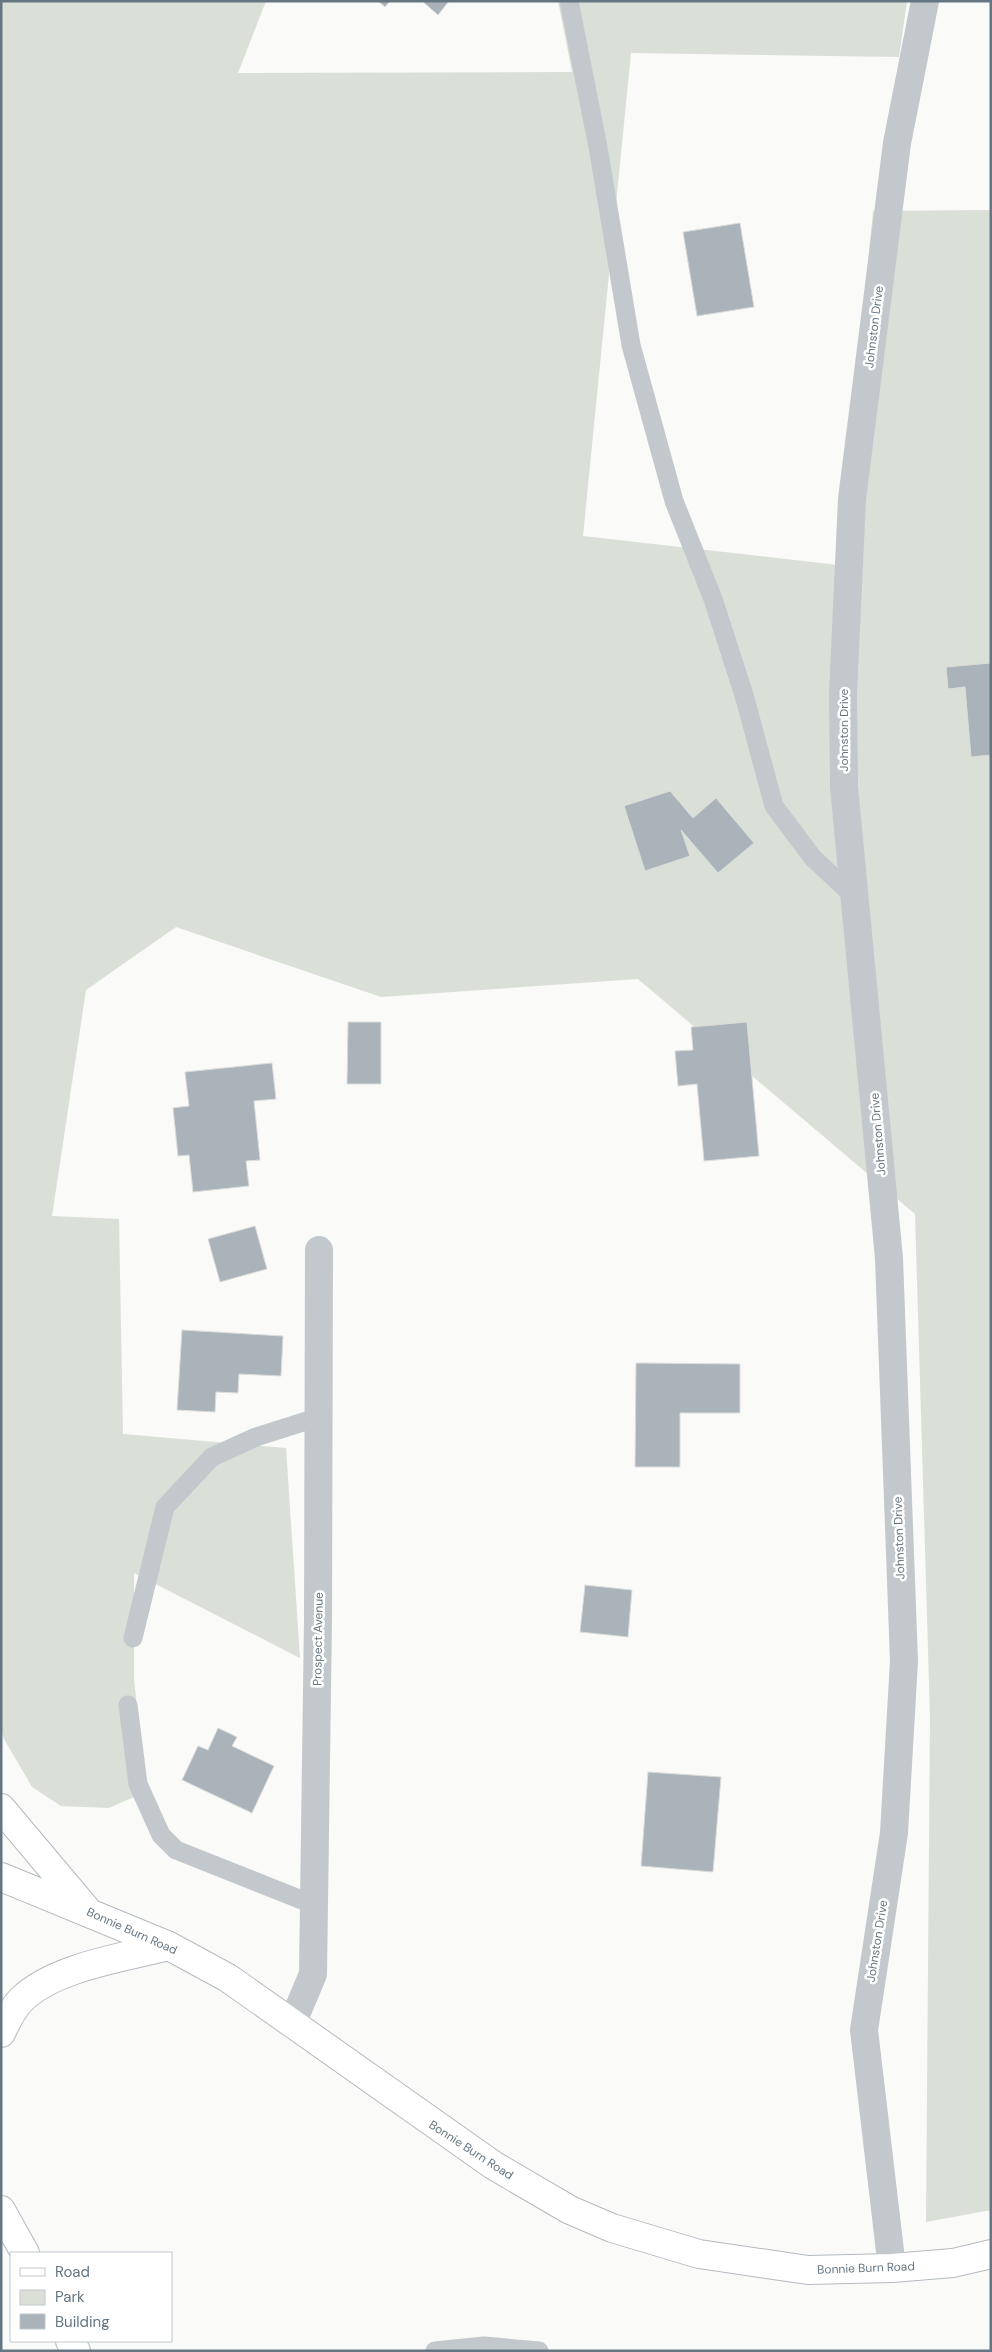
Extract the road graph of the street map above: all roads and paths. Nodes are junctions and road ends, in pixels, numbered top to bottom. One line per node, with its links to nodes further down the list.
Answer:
1 (569, 1): 3 (lane)
2 (925, 1): 3 (street, Johnston Drive)
3 (856, 898): 18 (street, Johnston Drive)
4 (319, 1250): 5 (street, Prospect Avenue)
5 (319, 1417): 6 (lane); 10 (street, Prospect Avenue)
6 (133, 1638)
7 (128, 1705): 10 (lane)
8 (1, 1808): 11 (main road)
9 (1, 1877): 11 (main road, Bonnie Burn Road)
10 (312, 1904): 13 (street, Prospect Avenue)
11 (88, 1912): 12 (main road, Bonnie Burn Road)
12 (169, 1946): 13 (main road, Bonnie Burn Road); 14 (main road)
13 (292, 2024): 18 (main road, Bonnie Burn Road)
14 (1, 2033)
15 (1, 2210): 16 (main road)
16 (24, 2252)
17 (991, 2254): 18 (main road, Bonnie Burn Road)
18 (892, 2268)
19 (435, 2351): 20 (lane)
20 (539, 2351)

